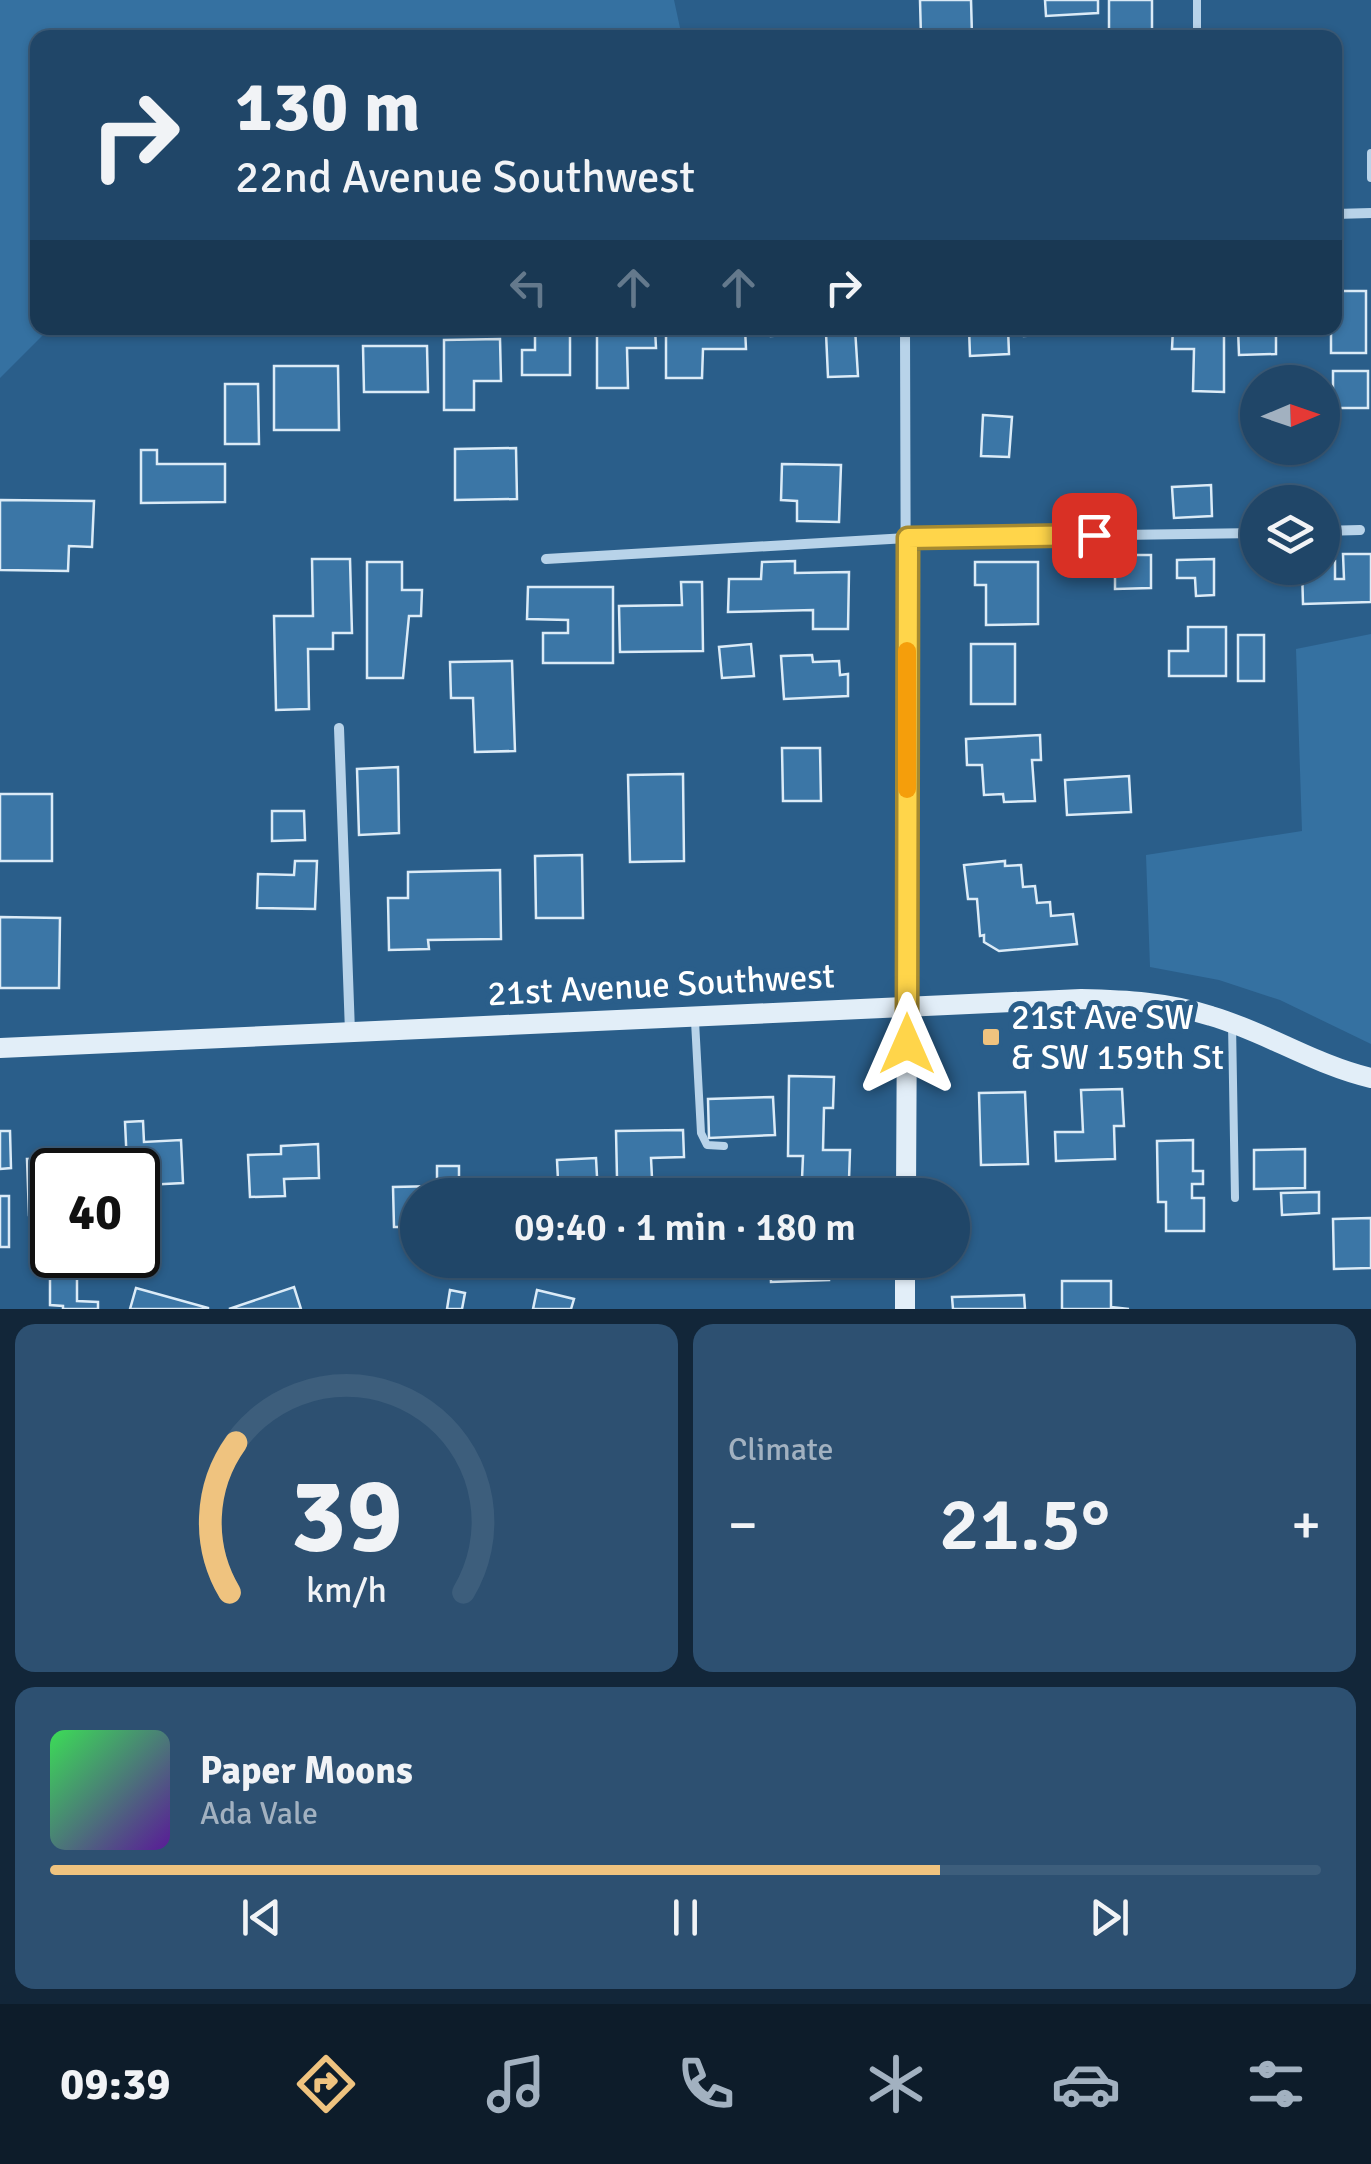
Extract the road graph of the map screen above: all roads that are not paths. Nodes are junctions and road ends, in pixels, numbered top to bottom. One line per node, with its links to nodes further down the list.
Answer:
1 (1197, 0): 2 (lane)
2 (1196, 30)
3 (1371, 153): 4 (lane)
4 (1371, 178)
5 (1371, 213): 6 (street)
6 (1342, 214)
7 (905, 335): 11 (street)
8 (1360, 530): 9 (street)
9 (1340, 531)
10 (1240, 532): 11 (street)
11 (908, 538): 12 (street); 14 (street)
12 (546, 559)
13 (339, 728): 17 (street)
14 (907, 1006): 15 (street, 21st Avenue Southwest); 16 (street, 21st Avenue Southwest); 21 (street)
15 (695, 1016): 17 (street, 21st Avenue Southwest); 20 (lane)
16 (1232, 1024): 19 (street, 21st Avenue Southwest); 22 (lane)
17 (350, 1032): 18 (street, 21st Avenue Southwest)
18 (0, 1048)
19 (1371, 1078)
20 (724, 1146)
21 (906, 1178)
22 (1234, 1198)
23 (905, 1278): 24 (street)
24 (905, 1309)

